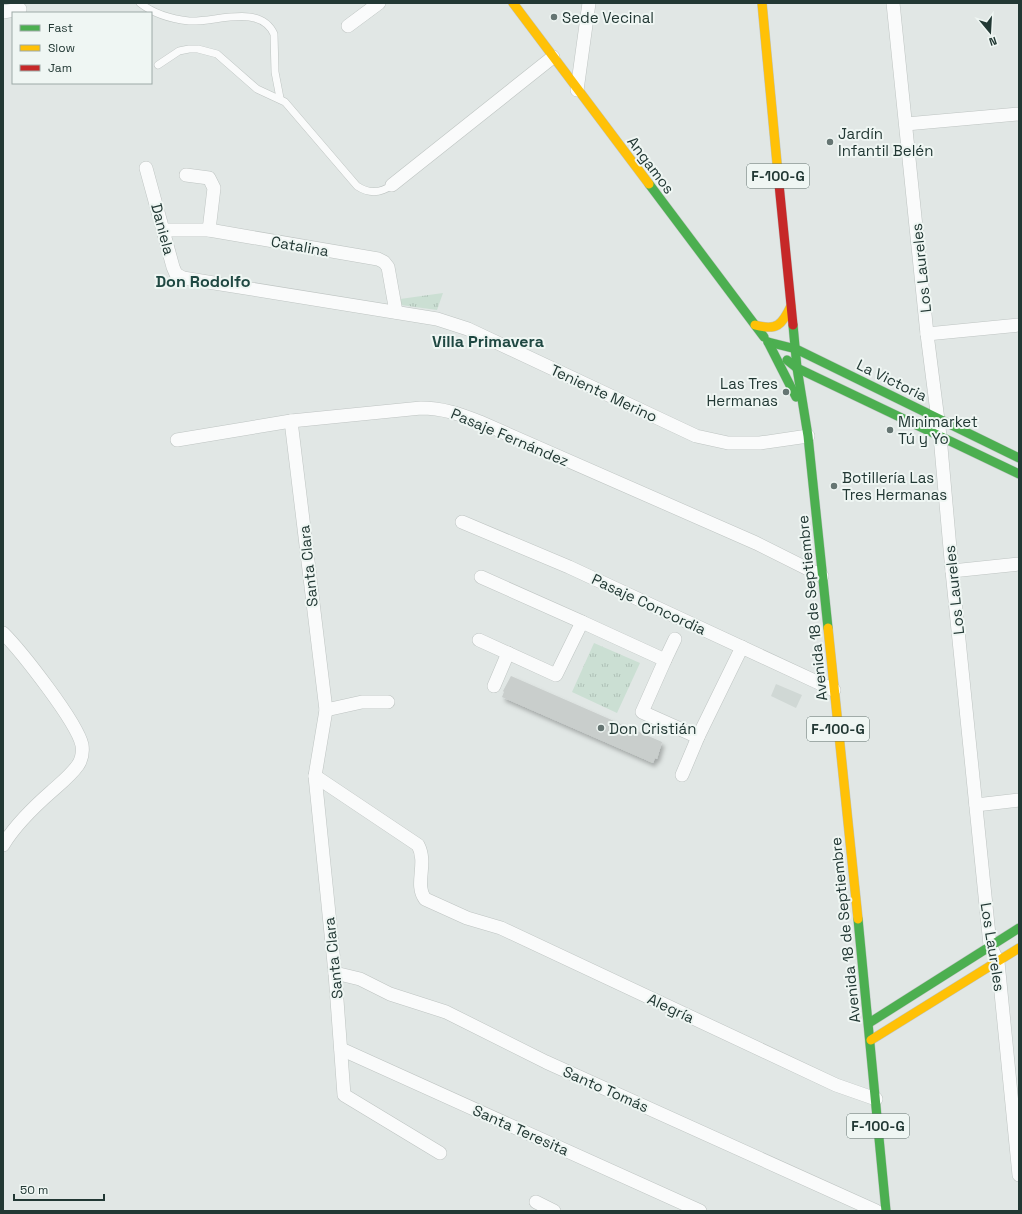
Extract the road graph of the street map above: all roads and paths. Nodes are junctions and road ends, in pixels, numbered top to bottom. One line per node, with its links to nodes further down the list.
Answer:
1 (140, 3): 13 (lane)
2 (379, 3): 9 (street)
3 (513, 3): 10 (main road, Angamos)
4 (589, 3): 12 (street)
5 (762, 3): 22 (main road, Avenida 18 de Septiembre / F-100-G)
6 (893, 3): 15 (street, Los Laureles)
7 (20, 9): 8 (street)
8 (3, 12)
9 (348, 26)
10 (553, 57): 12 (main road, Angamos); 18 (street)
11 (158, 65): 13 (lane)
12 (577, 90): 24 (main road, Angamos)
13 (280, 98): 18 (lane)
14 (1019, 114): 15 (street)
15 (906, 124): 26 (street, Los Laureles)
16 (146, 168): 19 (street, Daniela)
17 (186, 175): 20 (street)
18 (392, 185)
19 (163, 230): 20 (street, Catalina); 21 (street, Daniela)
20 (209, 230): 23 (street, Catalina)
21 (191, 280): 23 (street, Teniente Merino)
22 (791, 306): 24 (main road); 28 (main road, Avenida 18 de Septiembre / F-100-G)
23 (396, 312): 33 (street, Teniente Merino)
24 (755, 325): 27 (main road, Angamos)
25 (1019, 325): 26 (street)
26 (927, 334): 31 (street, Los Laureles)
27 (768, 342): 28 (main road); 29 (main road, Angamos); 30 (main road)
28 (796, 349): 29 (main road, Avenida 18 de Septiembre / F-100-G); 31 (main road, La Victoria)
29 (797, 368): 30 (main road, Avenida 18 de Septiembre / F-100-G); 34 (main road, La Victoria)
30 (804, 413): 33 (main road, Avenida 18 de Septiembre / F-100-G)
31 (938, 418): 34 (street, Los Laureles); 36 (main road, La Victoria)
32 (291, 421): 35 (street, Pasaje Fernández); 41 (street, Pasaje Fernández); 53 (street, Santa Clara)
33 (808, 436): 41 (main road, Avenida 18 de Septiembre / F-100-G)
34 (940, 436): 37 (main road, La Victoria); 40 (street, Los Laureles)
35 (177, 440)
36 (1019, 458)
37 (1019, 474)
38 (462, 522): 47 (street, Pasaje Concordia)
39 (1019, 564): 40 (street)
40 (952, 571): 58 (street, Los Laureles)
41 (822, 576): 51 (main road, Avenida 18 de Septiembre / F-100-G)
42 (481, 577): 43 (street)
43 (582, 622): 48 (street); 49 (street)
44 (3, 633): 59 (street)
45 (675, 639): 49 (street)
46 (479, 640): 48 (street)
47 (742, 647): 51 (street, Pasaje Concordia); 54 (street)
48 (508, 653): 50 (street)
49 (666, 660): 54 (street)
50 (494, 686)
51 (834, 690): 65 (main road, Avenida 18 de Septiembre / F-100-G)
52 (388, 702): 53 (street)
53 (326, 710): 56 (street, Santa Clara)
54 (698, 737): 55 (street)
55 (682, 775)
56 (315, 776): 64 (street, Santa Clara); 68 (street, Alegría)
57 (1019, 800): 58 (street)
58 (976, 804): 61 (street, Los Laureles)
59 (4, 843)
60 (1019, 928): 61 (main road)
61 (990, 945): 63 (street, Los Laureles); 65 (main road)
62 (1019, 948): 63 (main road)
63 (998, 962): 66 (main road); 70 (street, Los Laureles)
64 (336, 973): 67 (street, Santa Clara); 74 (street, Santo Tomás)
65 (869, 1023): 66 (main road, Avenida 18 de Septiembre / F-100-G)
66 (871, 1040): 68 (main road, Avenida 18 de Septiembre / F-100-G)
67 (341, 1049): 69 (street, Santa Clara); 73 (street, Santa Teresita)
68 (876, 1099): 75 (main road, Avenida 18 de Septiembre / F-100-G)
69 (440, 1153)
70 (1019, 1175)
71 (536, 1202): 72 (street)
72 (554, 1211)
73 (700, 1211)
74 (876, 1211)
75 (886, 1211)

